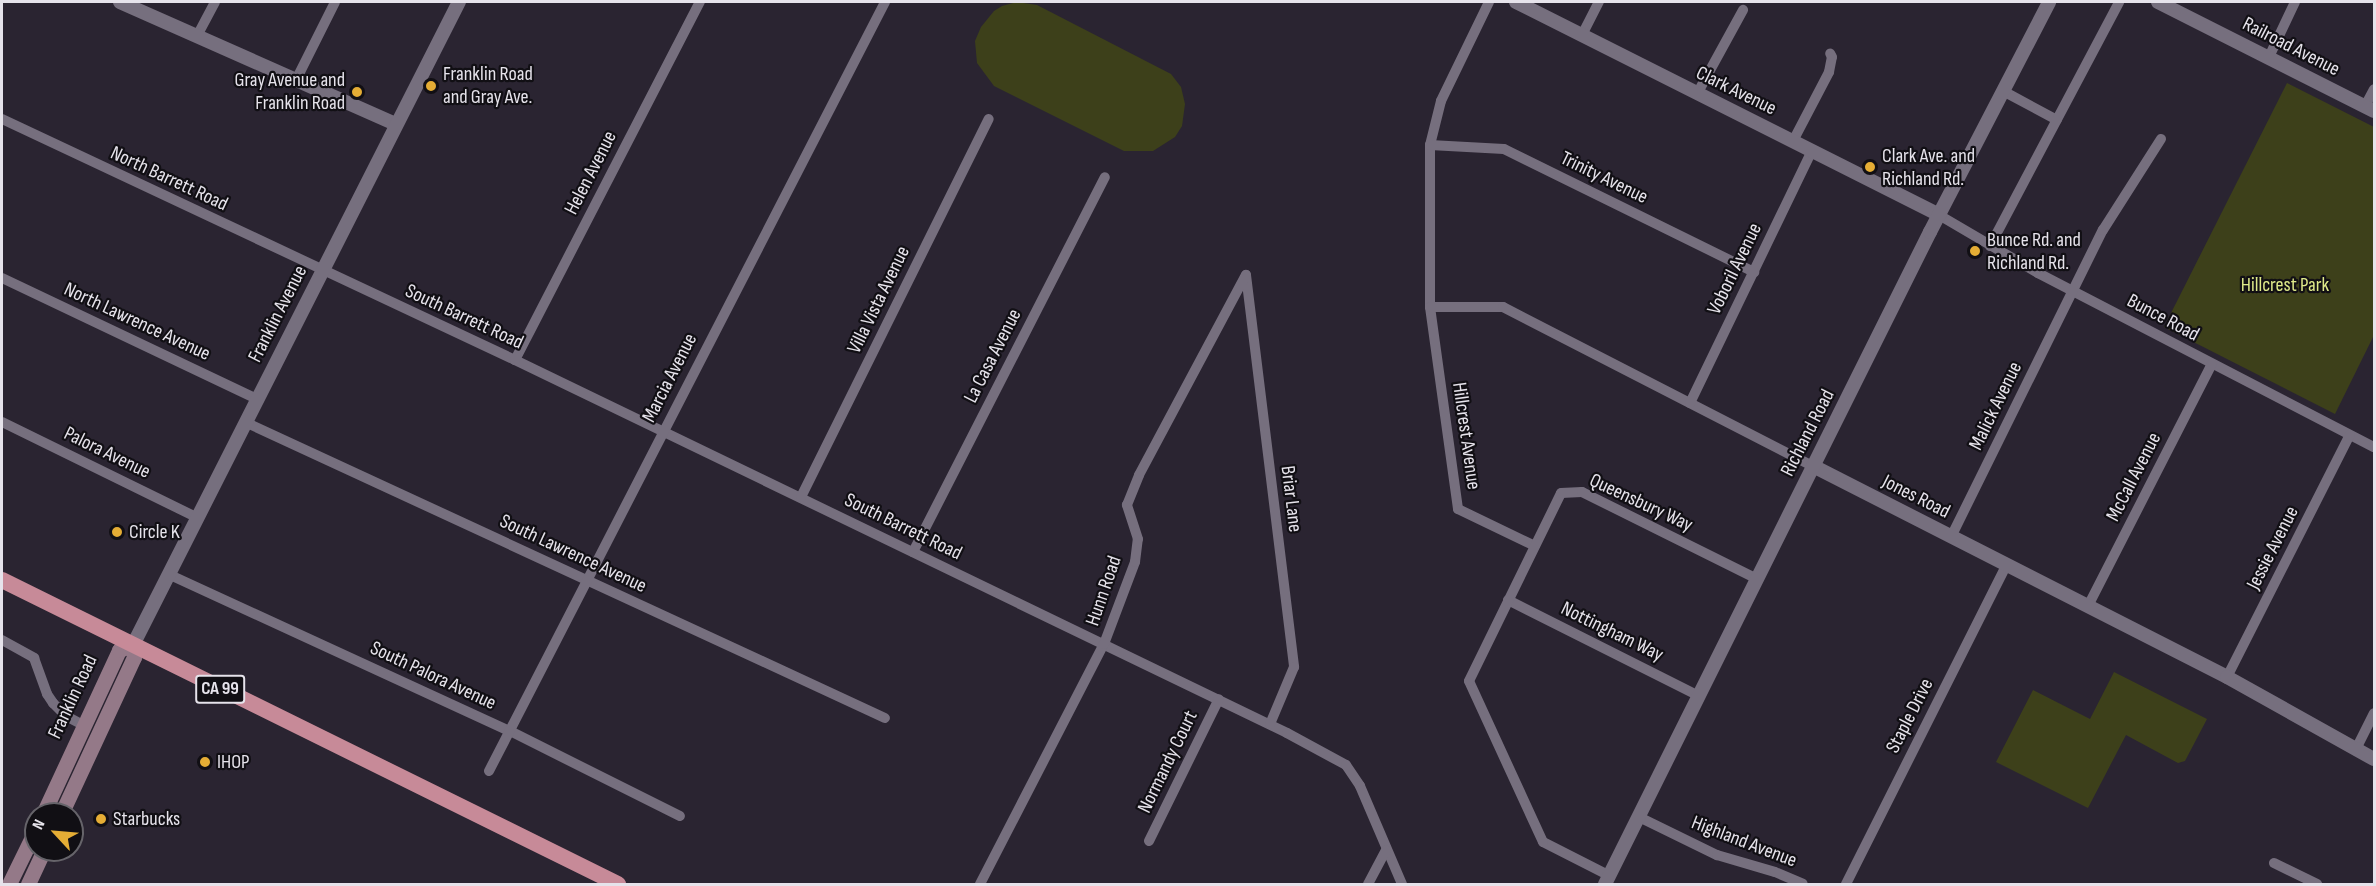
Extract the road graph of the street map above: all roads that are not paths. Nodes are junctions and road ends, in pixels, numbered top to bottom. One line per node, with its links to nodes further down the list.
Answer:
1 (120, 2): 16 (street)
2 (215, 2): 16 (street)
3 (335, 2): 19 (street)
4 (459, 2): 27 (street, Franklin Avenue)
5 (700, 2): 41 (street, Helen Avenue)
6 (885, 2): 47 (street, Marcia Avenue)
7 (1489, 2): 30 (street, Hillcrest Avenue)
8 (1516, 2): 15 (street, Clark Avenue)
9 (1599, 2): 15 (street)
10 (2049, 2): 21 (street, Richland Road)
11 (2119, 2): 26 (street)
12 (2158, 2): 18 (street, Railroad Avenue)
13 (2295, 2): 18 (street)
14 (1743, 10): 22 (street)
15 (1582, 35): 22 (street, Clark Avenue)
16 (197, 36): 19 (street)
17 (1830, 53): 29 (street)
18 (2269, 57): 23 (street, Railroad Avenue)
19 (296, 80): 27 (street)
20 (2374, 89): 23 (street)
21 (2003, 91): 26 (street); 33 (street, Richland Road)
22 (1697, 94): 29 (street, Clark Avenue)
23 (2370, 109)
24 (2, 119): 35 (street, North Barrett Road)
25 (989, 119): 51 (street, Villa Vista Avenue)
26 (2057, 120): 34 (street)
27 (396, 123): 35 (street, Franklin Avenue)
28 (2162, 139): 39 (street, Malick Avenue)
29 (1793, 141): 31 (street, Clark Avenue)
30 (1430, 145): 36 (street, Trinity Avenue); 40 (street, Hillcrest Avenue)
31 (1812, 151): 33 (street, Clark Avenue); 36 (street, Voboril Avenue)
32 (1105, 177): 55 (street, La Casa Avenue)
33 (1939, 215): 34 (street, Bunce Road); 50 (street, Richland Road)
34 (1990, 246): 39 (street, Bunce Road)
35 (321, 271): 41 (street, South Barrett Road); 43 (street, Franklin Avenue)
36 (1754, 272): 44 (street, Voboril Avenue)
37 (1246, 275): 64 (street, Hunn Road); 71 (street, Briar Lane)
38 (2, 278): 43 (street, North Lawrence Avenue)
39 (2073, 291): 42 (street, Bunce Road); 53 (street, Malick Avenue)
40 (1430, 308): 44 (street, Jones Road); 54 (street, Hillcrest Avenue)
41 (515, 360): 47 (street, South Barrett Road)
42 (2212, 364): 48 (street, Bunce Road); 62 (street, McCall Avenue)
43 (257, 399): 46 (street, Franklin Avenue)
44 (1690, 403): 50 (street, Jones Road)
45 (2, 422): 52 (street, Palora Avenue)
46 (245, 422): 52 (street, Franklin Avenue); 60 (street, South Lawrence Avenue)
47 (663, 431): 51 (street, South Barrett Road); 60 (street, Marcia Avenue)
48 (2350, 435): 49 (street, Bunce Road); 66 (street, Jessie Avenue)
49 (2374, 447)
50 (1813, 466): 53 (street, Jones Road); 58 (street, Richland Road)
51 (801, 497): 55 (street, South Barrett Road)
52 (196, 517): 57 (street, Franklin Avenue)
53 (1951, 537): 56 (street, Jones Road)
54 (1535, 546): 58 (street, Queensbury Way); 61 (street)
55 (914, 552): 64 (street, South Barrett Road)
56 (2007, 564): 62 (street, Jones Road); 94 (street, Staple Drive)
57 (168, 574): 65 (street, Franklin Avenue); 73 (street, South Palora Avenue)
58 (1757, 579): 67 (street, Richland Road)
59 (2, 580): 65 (highway, CA 99)
60 (587, 580): 70 (street, South Lawrence Avenue); 73 (street, Marcia Avenue)
61 (1508, 600): 67 (street, Nottingham Way); 86 (street)
62 (2088, 606): 66 (street, Jones Road)
63 (2, 640): 72 (street)
64 (1104, 644): 68 (street, South Barrett Road); 90 (street, Hunn Road)
65 (133, 645): 72 (main road, Franklin Road); 78 (main road, Franklin Road); 89 (highway, CA 99)
66 (2228, 677): 74 (street, Jones Road)
67 (1699, 696): 80 (street, Richland Road)
68 (1220, 699): 71 (street, South Barrett Road); 81 (street, Normandy Court)
69 (2374, 713): 74 (street)
70 (885, 718)
71 (1270, 724): 82 (street, South Barrett Road)
72 (83, 726): 77 (main road, Franklin Road)
73 (510, 731): 76 (street, Marcia Avenue); 79 (street, South Palora Avenue)
74 (2356, 749): 75 (street, Jones Road)
75 (2374, 759)
76 (489, 771)
77 (48, 802)
78 (67, 802)
79 (680, 816)
80 (1639, 817): 86 (street, Richland Road); 93 (street, Highland Avenue)
81 (1149, 841)
82 (1386, 850): 91 (street); 92 (street, South Barrett Road)
83 (24, 854): 87 (main road)
84 (39, 862): 88 (main road)
85 (2274, 863): 95 (street)
86 (1607, 880)
87 (9, 885)
88 (28, 885)
89 (618, 885)
90 (980, 885)
91 (1368, 885)
92 (1402, 885)
93 (1803, 885)
94 (1846, 885)
95 (2317, 885)

